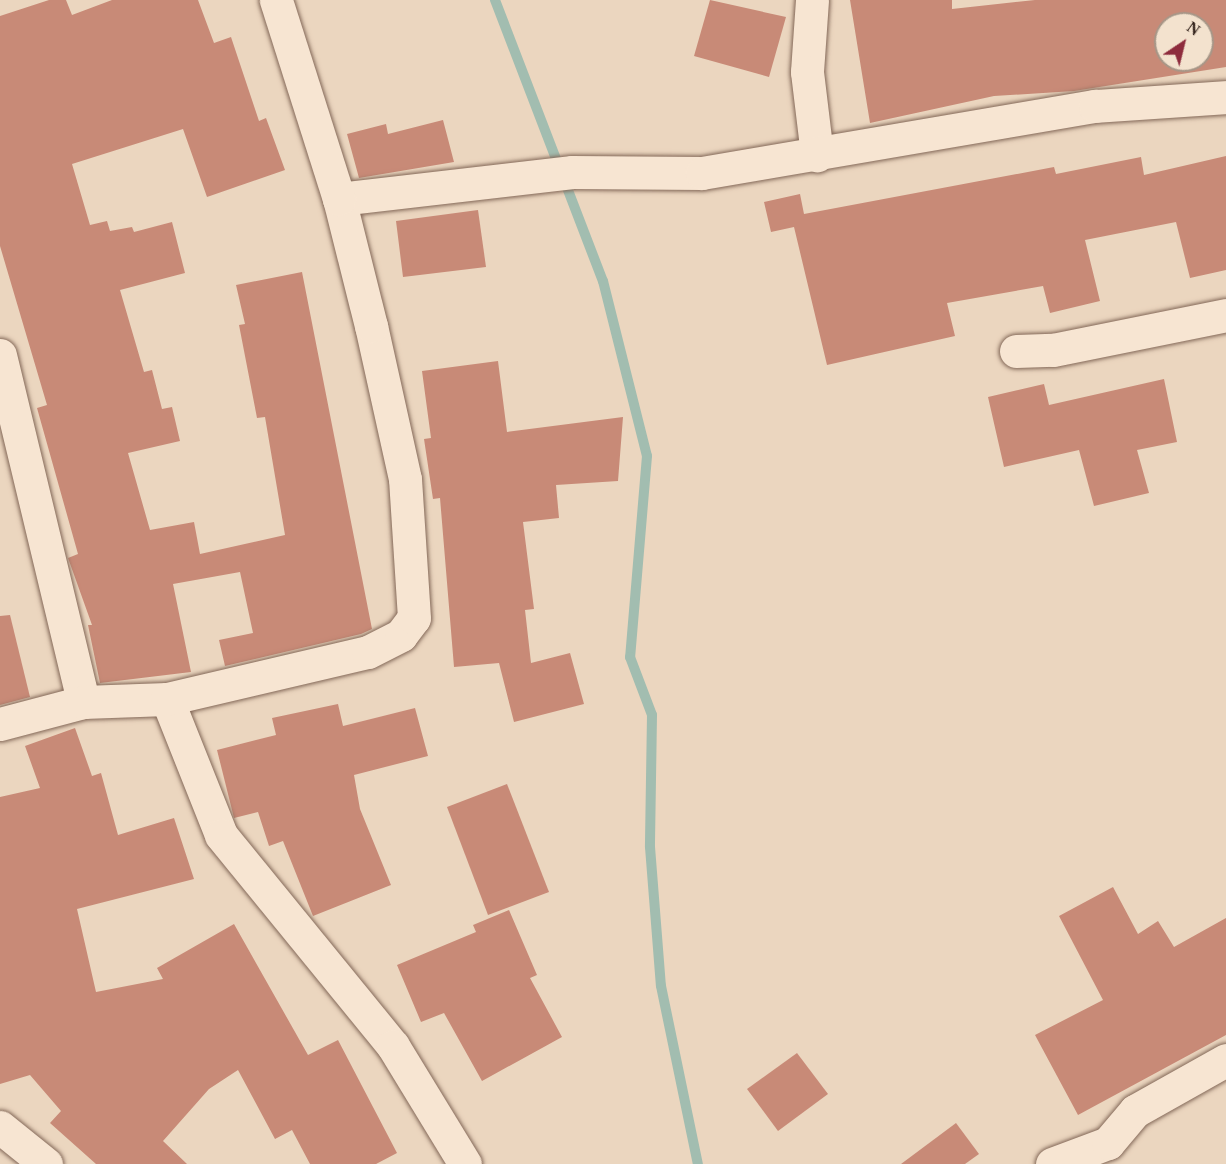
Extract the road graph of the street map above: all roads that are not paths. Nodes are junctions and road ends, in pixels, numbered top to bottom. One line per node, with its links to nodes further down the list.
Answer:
1 (276, 0): 5 (street)
2 (812, 0): 4 (street)
3 (1226, 98): 4 (street)
4 (816, 154): 5 (street)
5 (339, 199): 9 (street)
6 (1226, 315): 7 (street)
7 (1016, 351)
8 (0, 355): 10 (street)
9 (167, 699): 10 (street); 16 (street)
10 (83, 702): 11 (street)
11 (0, 724)
12 (1226, 1060): 14 (street)
13 (0, 1127): 15 (street)
14 (1110, 1153): 17 (street)
15 (46, 1164)
16 (465, 1164)
17 (1052, 1164)

